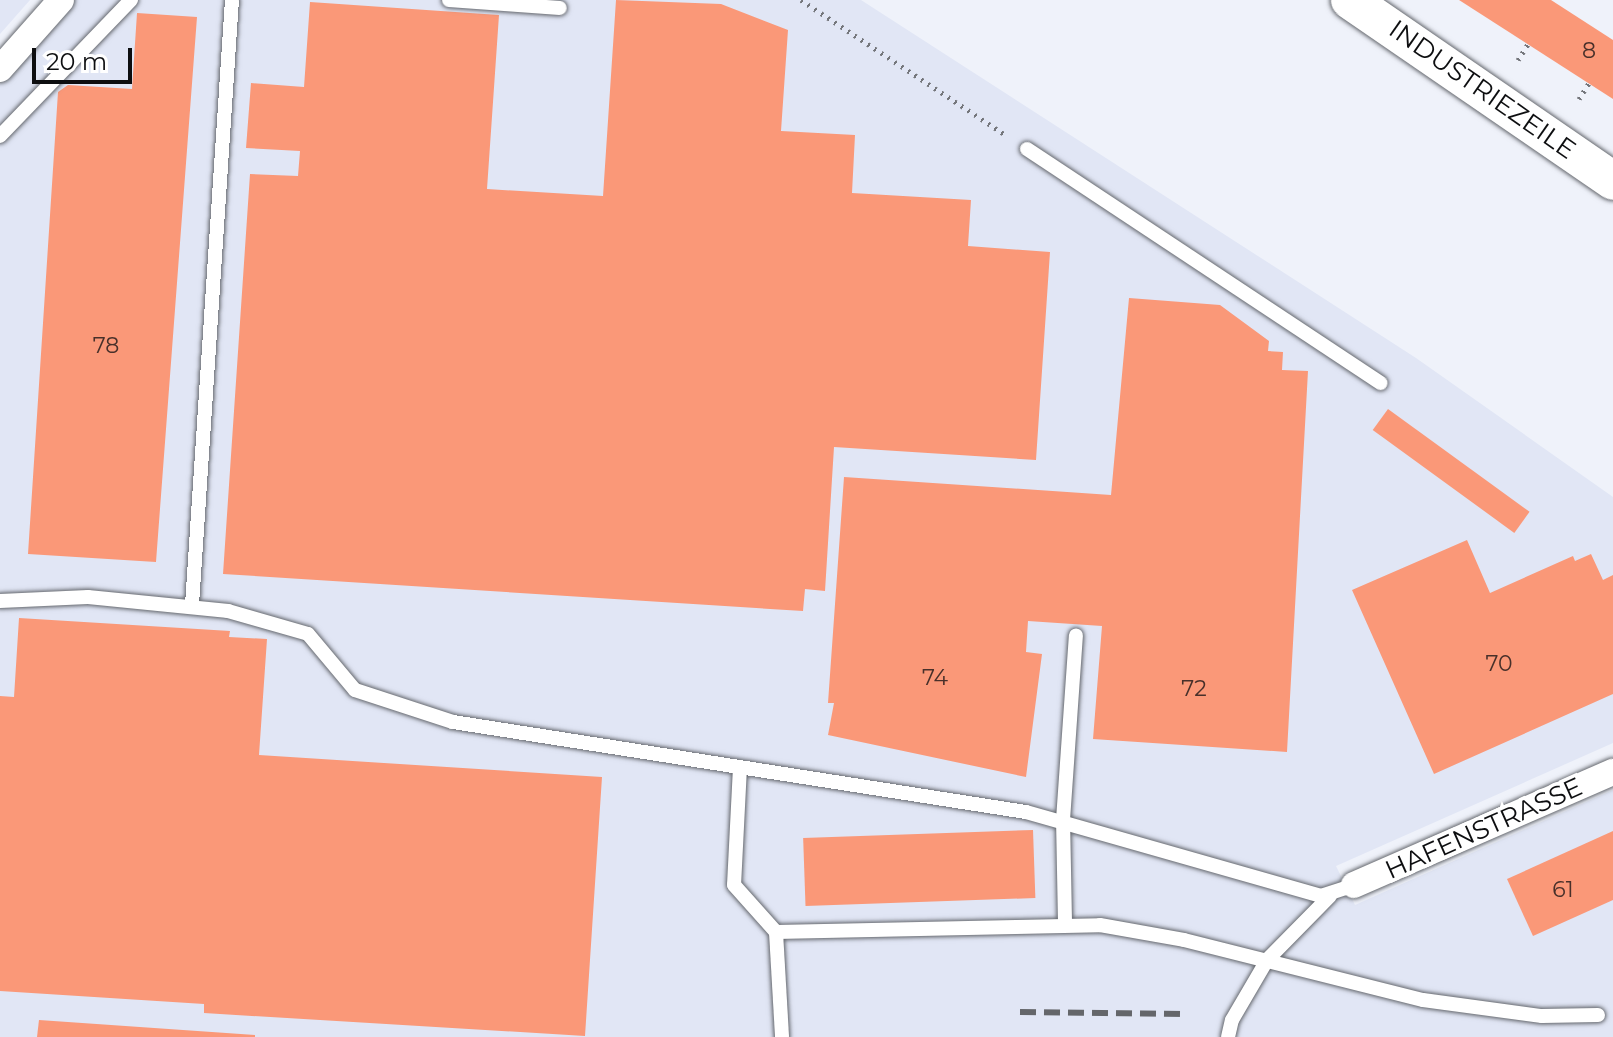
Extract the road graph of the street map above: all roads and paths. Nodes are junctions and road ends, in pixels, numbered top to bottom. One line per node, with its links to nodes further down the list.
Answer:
1 (61, 0): 10 (street)
2 (131, 0): 13 (lane)
3 (232, 0): 18 (lane)
4 (449, 0): 7 (lane)
5 (801, 0): 14 (path)
6 (1350, 0): 15 (main road, INDUSTRIEZEILE)
7 (560, 8)
8 (1528, 44): 9 (path)
9 (1518, 60)
10 (0, 69)
11 (1589, 83): 12 (path)
12 (1579, 99)
13 (0, 136)
14 (1027, 149): 16 (lane)
15 (1613, 181)
16 (1381, 383)
17 (0, 601): 18 (lane)
18 (192, 605): 20 (lane)
19 (1076, 635): 22 (lane)
20 (740, 767): 22 (lane); 26 (lane)
21 (1613, 772): 23 (street, HAFENSTRASSE)
22 (1063, 820): 24 (lane); 25 (lane)
23 (1354, 885): 24 (lane)
24 (1330, 896): 27 (lane)
25 (1065, 922): 26 (lane); 27 (lane)
26 (776, 932): 29 (lane)
27 (1267, 960): 28 (lane); 30 (lane)
28 (1598, 1015)
29 (782, 1037)
30 (1228, 1037)

